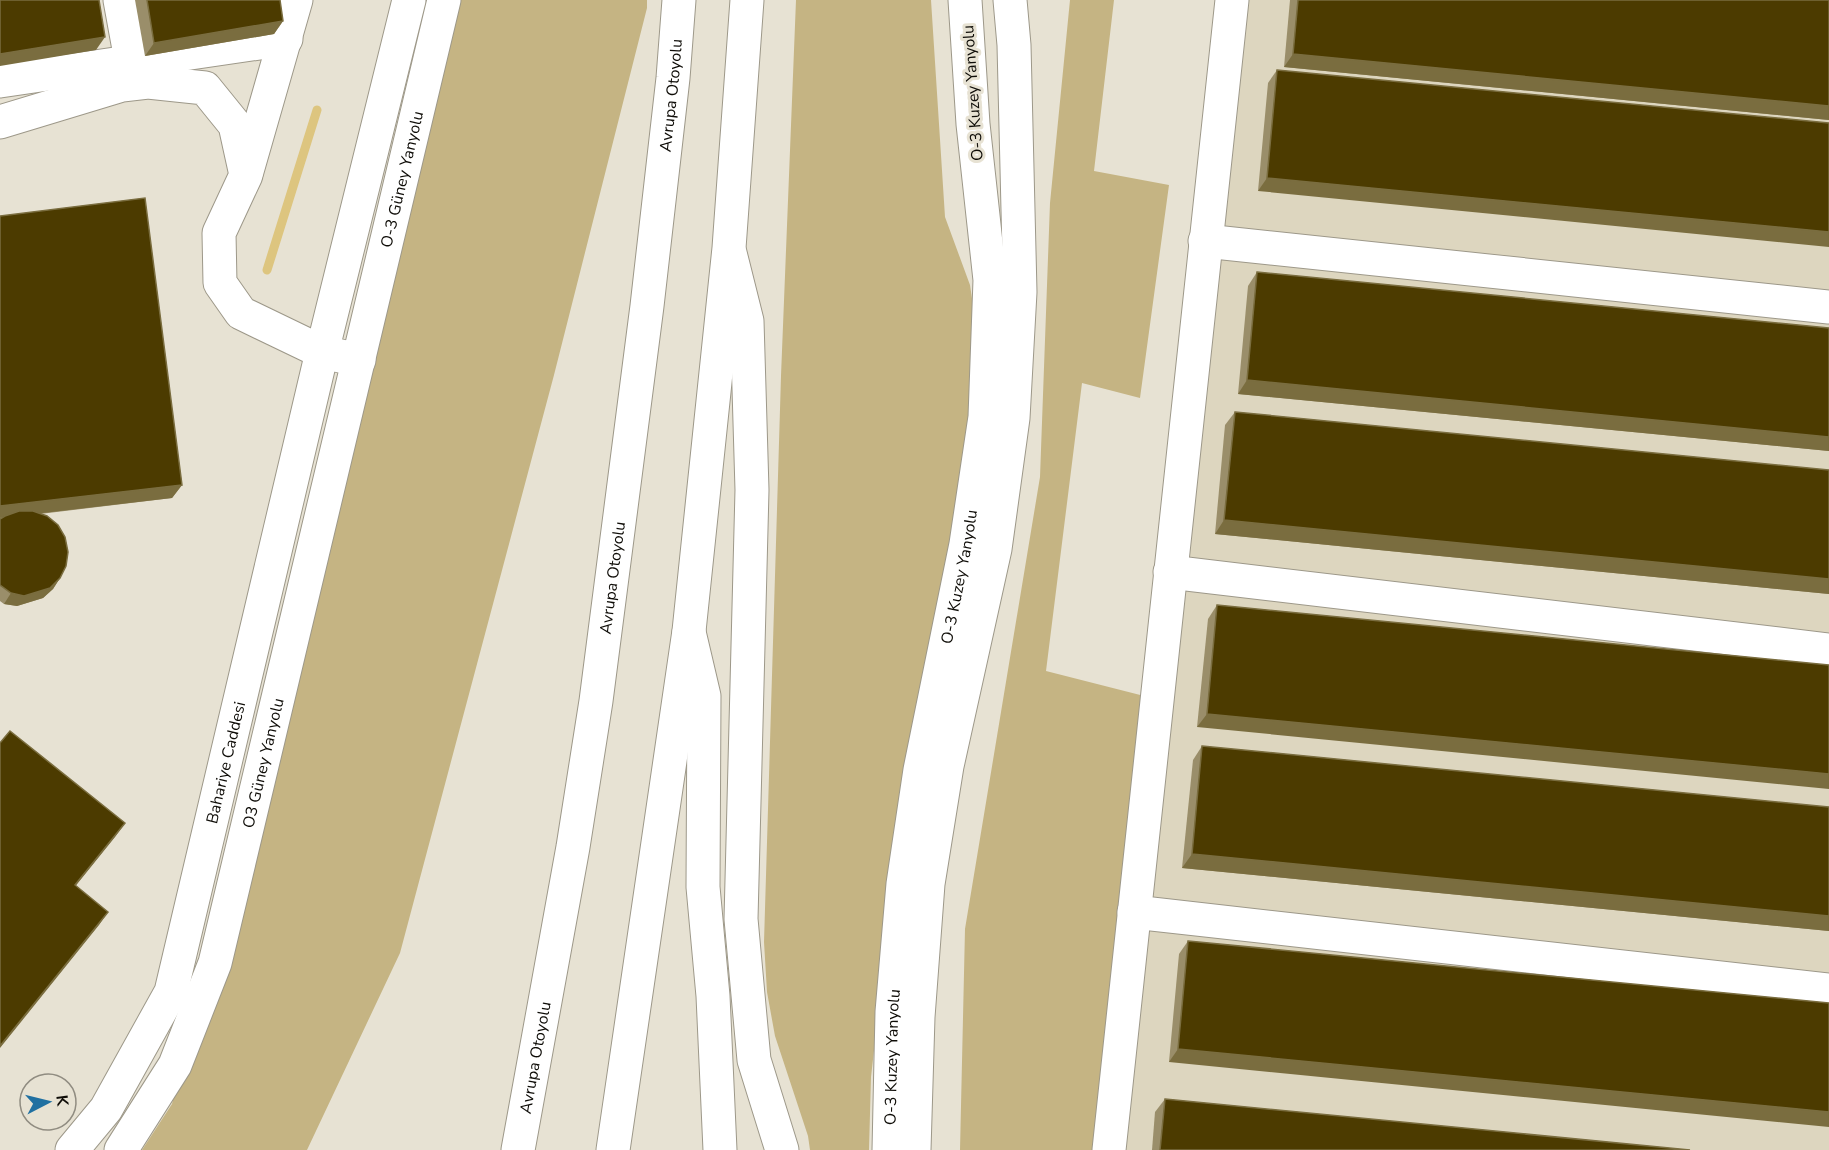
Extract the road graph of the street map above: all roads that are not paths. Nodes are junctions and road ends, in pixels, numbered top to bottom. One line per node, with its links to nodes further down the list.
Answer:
1 (120, 0): 14 (main road)
2 (280, 0): 12 (main road)
3 (296, 0): 12 (main road)
4 (409, 0): 21 (main road)
5 (444, 0): 22 (main road, O-3 Güney Yanyolu)
6 (679, 0): 32 (main road, Avrupa Otoyolu)
7 (965, 0): 36 (main road, O-3 Kuzey Yanyolu)
8 (1010, 0): 13 (main road, O-3 Kuzey Yanyolu)
9 (1023, 0): 13 (main road)
10 (1232, 0): 18 (main road)
11 (747, 1): 19 (main road)
12 (286, 39): 14 (main road); 17 (main road)
13 (1014, 45): 37 (main road, O-3 Kuzey Yanyolu)
14 (127, 73): 15 (main road); 16 (main road); 17 (main road)
15 (0, 81)
16 (0, 122)
17 (246, 175): 21 (main road)
18 (1204, 241): 20 (main road); 23 (main road)
19 (729, 248): 24 (main road); 29 (main road)
20 (1829, 307)
21 (322, 352): 22 (main road); 30 (main road, Bahariye Caddesi)
22 (359, 360): 31 (main road, O3 Güney Yanyolu)
23 (1170, 572): 25 (main road); 26 (main road)
24 (689, 632): 28 (main road); 33 (main road)
25 (1829, 650)
26 (1134, 912): 27 (main road); 38 (main road)
27 (1829, 990)
28 (713, 996): 29 (main road); 34 (main road)
29 (746, 996): 35 (main road)
30 (72, 1150)
31 (121, 1150)
32 (518, 1150)
33 (613, 1150)
34 (720, 1150)
35 (782, 1150)
36 (889, 1150)
37 (914, 1150)
38 (1109, 1150)

